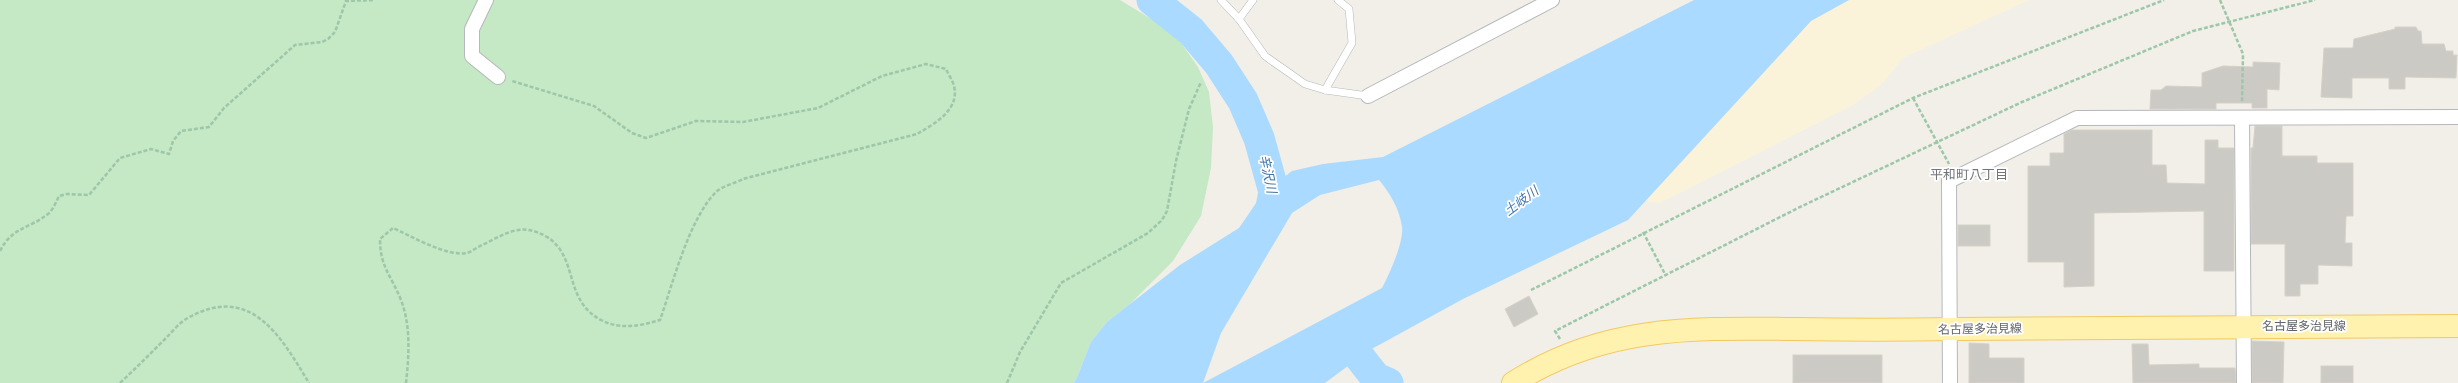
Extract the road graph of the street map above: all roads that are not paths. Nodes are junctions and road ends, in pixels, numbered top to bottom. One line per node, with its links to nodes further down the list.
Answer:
1 (486, 0): 7 (street)
2 (1221, 0): 6 (lane)
3 (1253, 0): 6 (lane)
4 (1338, 0): 8 (lane)
5 (1552, 0): 9 (street)
6 (1239, 20): 8 (lane)
7 (498, 77)
8 (1325, 90): 9 (lane)
9 (1368, 96)
10 (2458, 116): 11 (street)
11 (2242, 118): 12 (street); 14 (street)
12 (2245, 325): 13 (main road, 名古屋多治見線); 14 (main road, 名古屋多治見線); 17 (street)
13 (2458, 326)
14 (1949, 330): 15 (main road, 名古屋多治見線); 16 (street)
15 (1513, 383)
16 (1950, 383)
17 (2244, 383)

